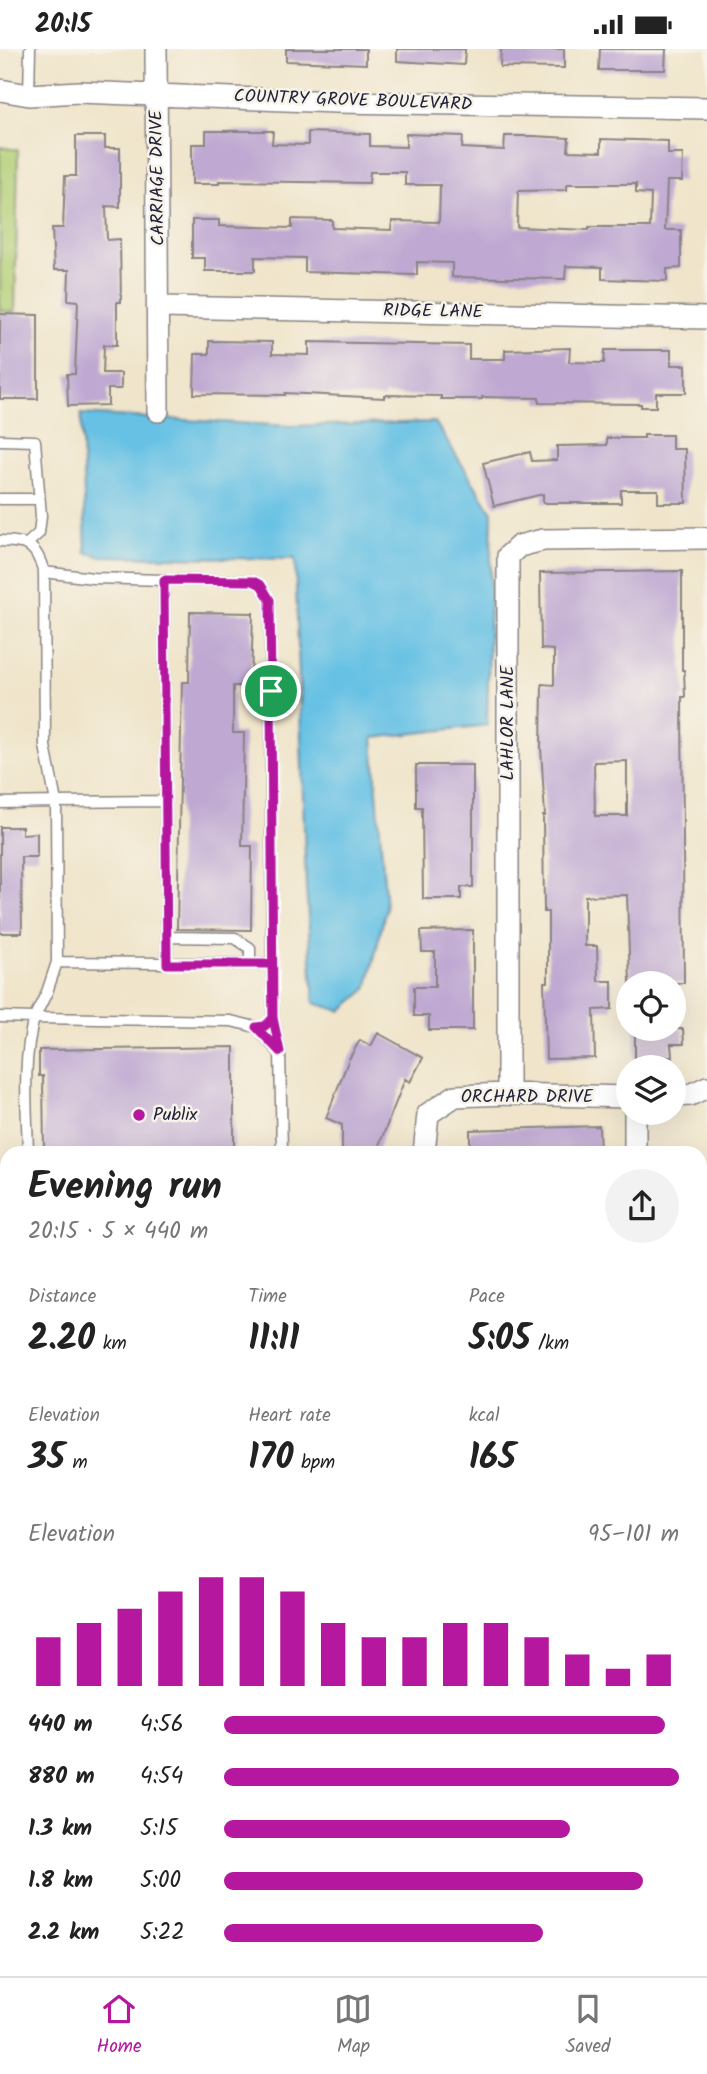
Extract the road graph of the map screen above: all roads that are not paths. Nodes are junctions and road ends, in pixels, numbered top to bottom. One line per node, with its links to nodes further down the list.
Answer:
1 (30, 49): 5 (lane)
2 (156, 49): 4 (street, CARRIAGE DRIVE)
3 (0, 90): 5 (street, COUNTRY GROVE BOULEVARD)
4 (157, 94): 5 (street, COUNTRY GROVE BOULEVARD); 6 (street, COUNTRY GROVE BOULEVARD); 7 (street, CARRIAGE DRIVE)
5 (29, 95)
6 (707, 108)
7 (159, 307): 8 (street, RIDGE LANE); 9 (street, CARRIAGE DRIVE)
8 (707, 318)
9 (158, 411)
10 (0, 440): 12 (lane)
11 (0, 499): 12 (lane)
12 (38, 499): 15 (lane)
13 (707, 538): 32 (street, LAHLOR LANE)
14 (0, 541): 15 (lane)
15 (28, 543): 16 (lane)
16 (44, 572): 17 (lane); 20 (lane)
17 (164, 580): 18 (lane); 25 (lane)
18 (166, 801): 20 (lane); 21 (lane)
19 (0, 803): 20 (lane)
20 (56, 803): 22 (lane)
21 (167, 937): 23 (lane); 24 (lane)
22 (57, 962): 23 (lane); 27 (lane)
23 (167, 964): 24 (lane)
24 (250, 964): 25 (lane)
25 (272, 964): 28 (lane)
26 (0, 1017): 27 (lane)
27 (34, 1018): 29 (lane); 36 (lane)
28 (273, 1018): 29 (lane); 30 (lane)
29 (256, 1027): 30 (lane)
30 (280, 1052): 37 (lane)
31 (707, 1087): 33 (street)
32 (508, 1094): 34 (street, ORCHARD DRIVE); 38 (street, ORCHARD DRIVE)
33 (686, 1095)
34 (616, 1097)
35 (635, 1125): 39 (street)
36 (28, 1146)
37 (282, 1146)
38 (425, 1146)
39 (635, 1146)

